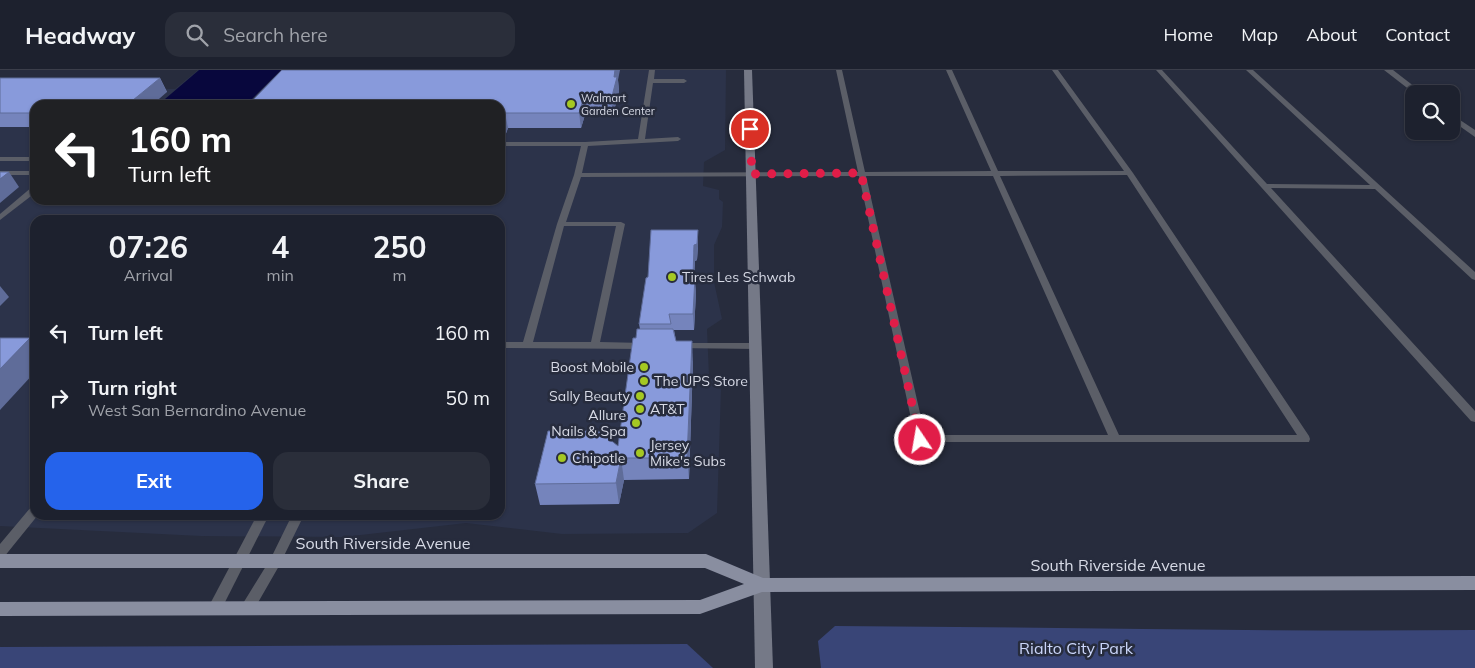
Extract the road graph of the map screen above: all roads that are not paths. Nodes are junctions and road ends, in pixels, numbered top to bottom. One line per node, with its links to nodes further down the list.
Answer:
1 (652, 70): 9 (lane)
2 (748, 70): 25 (main road)
3 (839, 70): 22 (lane)
4 (949, 70): 23 (lane)
5 (1055, 70): 24 (lane)
6 (1159, 70): 27 (lane)
7 (1249, 70): 28 (lane)
8 (1388, 70): 11 (street)
9 (650, 81): 10 (lane); 15 (lane)
10 (684, 81)
11 (1408, 85)
12 (1460, 123): 13 (street)
13 (1475, 134)
14 (678, 139): 15 (lane)
15 (641, 142): 17 (lane)
16 (505, 144): 17 (lane)
17 (585, 144): 26 (lane)
18 (0, 159): 19 (lane)
19 (30, 159)
20 (0, 173): 21 (lane)
21 (30, 173)
22 (861, 173): 23 (lane); 25 (lane); 40 (lane)
23 (996, 173): 24 (lane); 40 (lane)
24 (1129, 173): 40 (lane)
25 (752, 174): 26 (lane); 38 (main road)
26 (578, 175): 31 (lane)
27 (1265, 186): 28 (lane); 39 (lane)
28 (1377, 187): 32 (lane)
29 (30, 193): 30 (lane)
30 (0, 218)
31 (560, 224): 34 (lane); 35 (lane)
32 (1475, 277)
33 (505, 345): 34 (lane)
34 (527, 345): 35 (lane)
35 (595, 345): 36 (lane)
36 (652, 346)
37 (672, 346): 38 (lane)
38 (756, 346): 49 (main road)
39 (1475, 418)
40 (1115, 440)
41 (30, 516): 44 (lane)
42 (260, 520): 46 (lane)
43 (296, 520): 47 (lane)
44 (0, 553)
45 (0, 561): 46 (main road, South Riverside Avenue)
46 (238, 562): 47 (main road, South Riverside Avenue); 50 (lane)
47 (275, 562): 49 (main road, South Riverside Avenue); 51 (lane)
48 (1475, 583): 49 (main road, South Riverside Avenue)
49 (762, 585): 51 (main road, South Riverside Avenue); 53 (main road)
50 (215, 608): 51 (main road, South Riverside Avenue); 52 (main road, South Riverside Avenue)
51 (247, 608)
52 (0, 610)
53 (764, 668)

